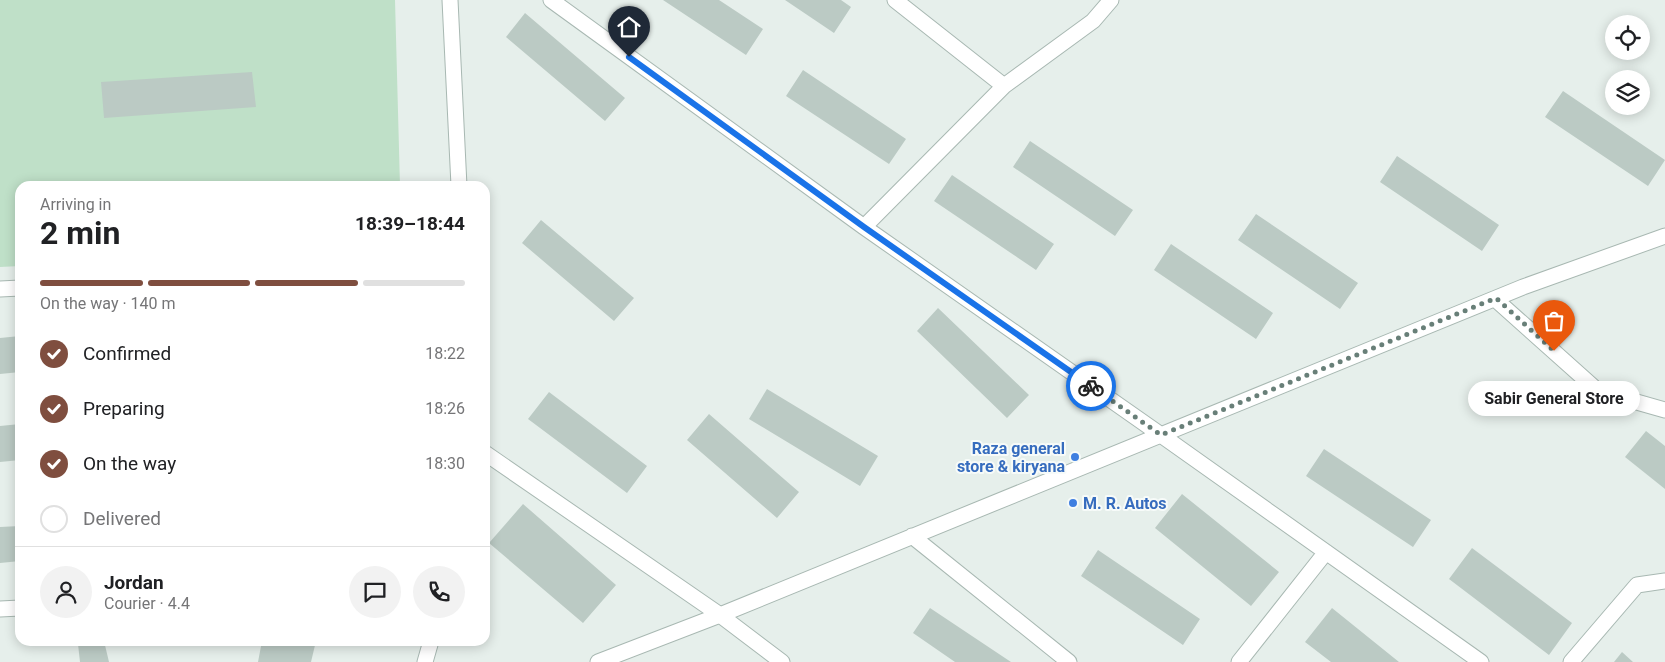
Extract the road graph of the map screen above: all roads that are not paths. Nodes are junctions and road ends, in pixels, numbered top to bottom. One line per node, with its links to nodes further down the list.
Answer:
1 (450, 0): 6 (street)
2 (551, 0): 7 (street)
3 (894, 0): 5 (street)
4 (1111, 0): 5 (street)
5 (1004, 86): 7 (street)
6 (459, 181)
7 (864, 227): 13 (street)
8 (1665, 236): 11 (street)
9 (15, 288): 10 (street)
10 (0, 289)
11 (1496, 298): 12 (street); 13 (street)
12 (1665, 410)
13 (1161, 435): 15 (street); 16 (street)
14 (490, 456): 20 (street)
15 (912, 536): 20 (street); 25 (street)
16 (1326, 552): 26 (street); 27 (street)
17 (1665, 581): 28 (street)
18 (15, 608): 19 (street)
19 (0, 609)
20 (720, 615): 23 (street); 24 (street)
21 (429, 646): 22 (street)
22 (425, 662)
23 (598, 662)
24 (782, 662)
25 (1068, 662)
26 (1240, 662)
27 (1481, 662)
28 (1571, 662)

